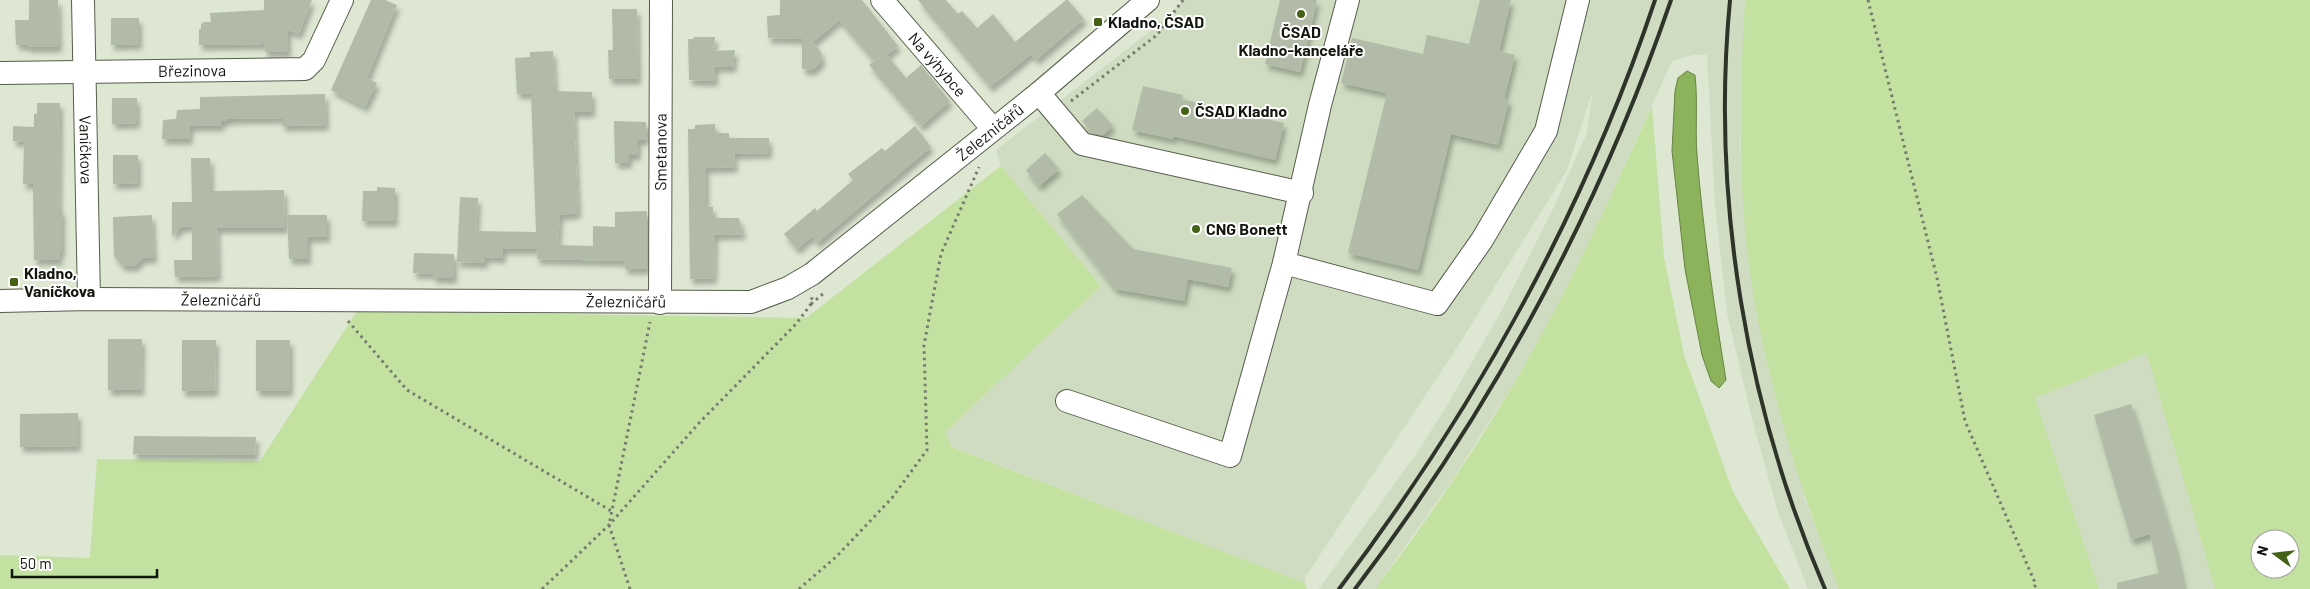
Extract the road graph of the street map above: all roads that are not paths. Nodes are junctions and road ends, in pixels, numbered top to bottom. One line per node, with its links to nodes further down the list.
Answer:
1 (82, 0): 8 (street, Vaníčkova)
2 (342, 0): 8 (street, Březinova)
3 (662, 0): 16 (street, Smetanova)
4 (882, 0): 11 (street, Na výhybce)
5 (1148, 0): 10 (street, Železničářů)
6 (1348, 0): 12 (street)
7 (1578, 0): 13 (street)
8 (84, 72): 9 (street, Březinova); 14 (street, Vaníčkova)
9 (0, 73)
10 (1039, 93): 11 (street, Železničářů); 12 (street)
11 (993, 129): 16 (street, Železničářů)
12 (1302, 193): 13 (street)
13 (1284, 263): 17 (street)
14 (89, 299): 15 (street, Železničářů); 16 (street, Železničářů)
15 (0, 301)
16 (657, 303)
17 (1067, 401)

